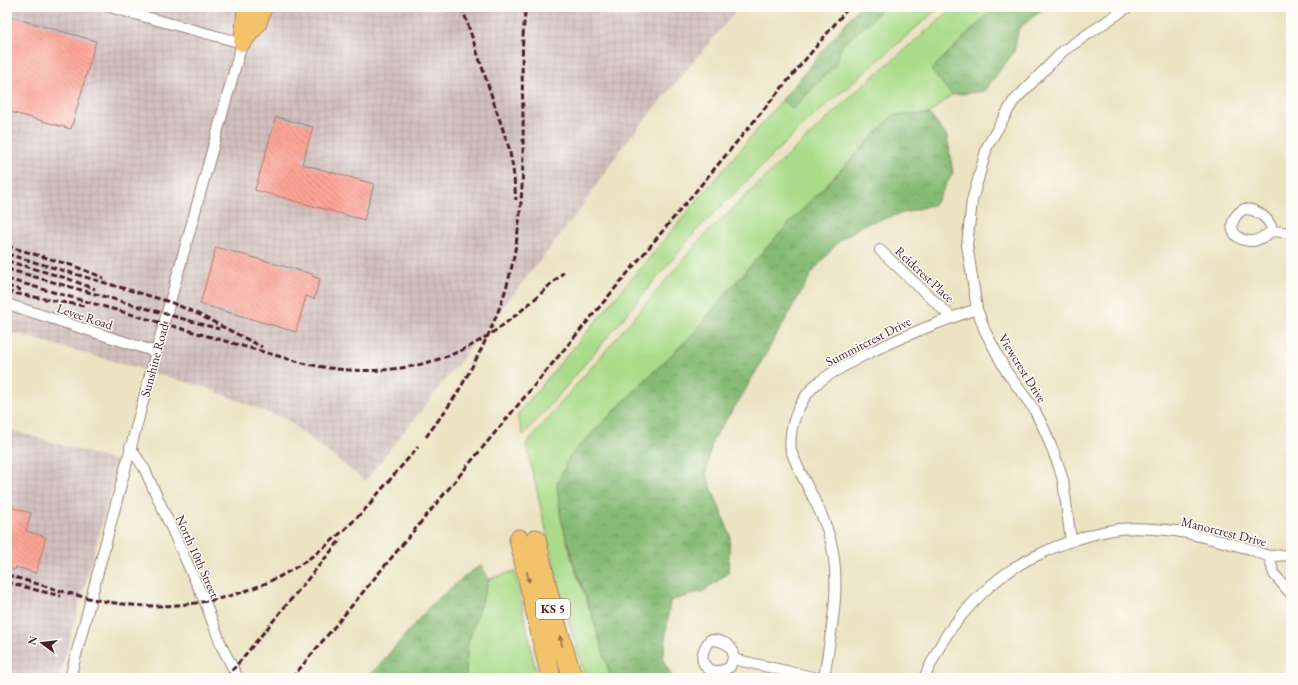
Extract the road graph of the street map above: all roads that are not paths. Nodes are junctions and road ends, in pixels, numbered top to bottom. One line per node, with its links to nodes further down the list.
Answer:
1 (109, 7): 5 (street)
2 (246, 7): 5 (main road, Sunshine Road)
3 (264, 7): 5 (main road, Sunshine Road)
4 (1128, 7): 10 (street, Viewcrest Drive)
5 (242, 44): 12 (street, Sunshine Road)
6 (1272, 231): 7 (street)
7 (1291, 232)
8 (880, 250): 11 (street, Reidcrest Place)
9 (7, 304): 12 (street, Levee Road)
10 (976, 309): 11 (street, Summitcrest Drive); 14 (street, Viewcrest Drive)
11 (951, 318): 24 (street, Summitcrest Drive)
12 (156, 352): 13 (street, Sunshine Road)
13 (130, 447): 19 (street, Sunshine Road); 20 (street, North 10th Street)
14 (1071, 540): 16 (street, Manorcrest Drive); 25 (street, Manorcrest Drive)
15 (1291, 555): 16 (street, Manorcrest Drive)
16 (1269, 556): 17 (street)
17 (1291, 594)
18 (733, 659): 23 (street)
19 (70, 678)
20 (238, 678)
21 (551, 678): 22 (highway, KS 5, one-way to 21)
22 (573, 678)
23 (817, 678)
24 (824, 678)
25 (924, 678)

